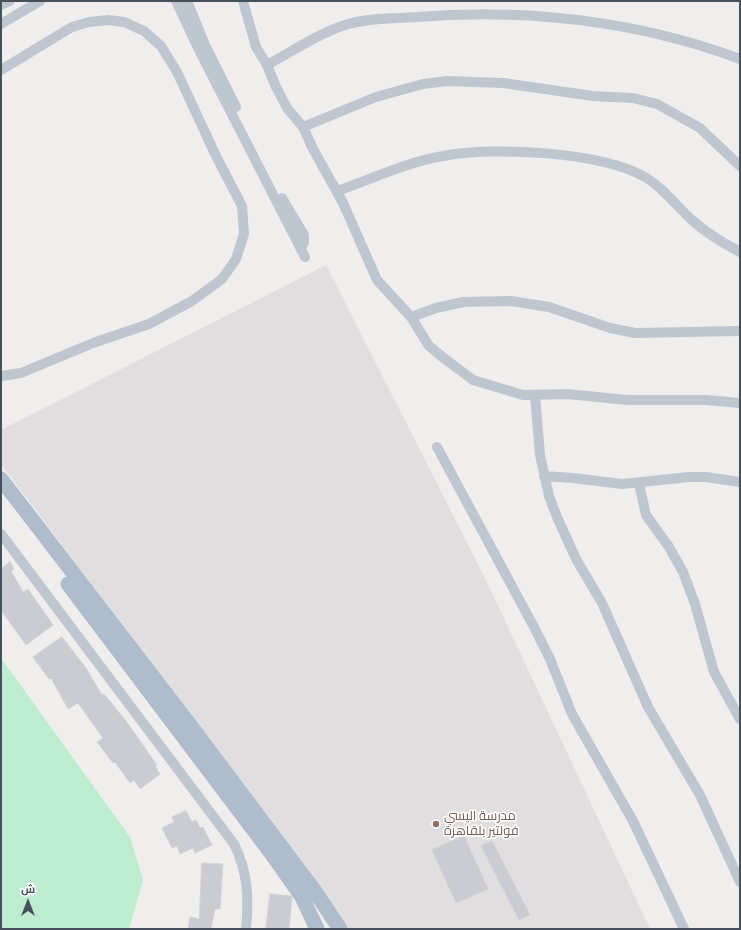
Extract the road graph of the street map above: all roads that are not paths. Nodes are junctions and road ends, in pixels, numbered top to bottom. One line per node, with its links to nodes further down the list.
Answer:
1 (10, 1): 6 (street)
2 (40, 1): 7 (street)
3 (176, 1): 4 (street)
4 (187, 1)
5 (243, 1): 9 (street)
6 (1, 6)
7 (1, 24)
8 (740, 59): 9 (street)
9 (267, 65): 11 (street)
10 (1, 70): 17 (street)
11 (303, 127): 12 (street); 13 (street)
12 (740, 166)
13 (337, 191): 14 (street); 15 (street)
14 (740, 252)
15 (411, 317): 16 (street); 18 (street)
16 (740, 331)
17 (1, 376)
18 (535, 395): 19 (street); 21 (street)
19 (740, 403)
20 (437, 447): 32 (street)
21 (544, 476): 24 (street); 28 (street)
22 (1, 479): 31 (main road)
23 (740, 482): 24 (street)
24 (639, 484): 27 (street)
25 (1, 495): 30 (main road)
26 (1, 534): 29 (street)
27 (740, 719)
28 (740, 882)
29 (246, 929)
30 (317, 929)
31 (340, 929)
32 (684, 929)

